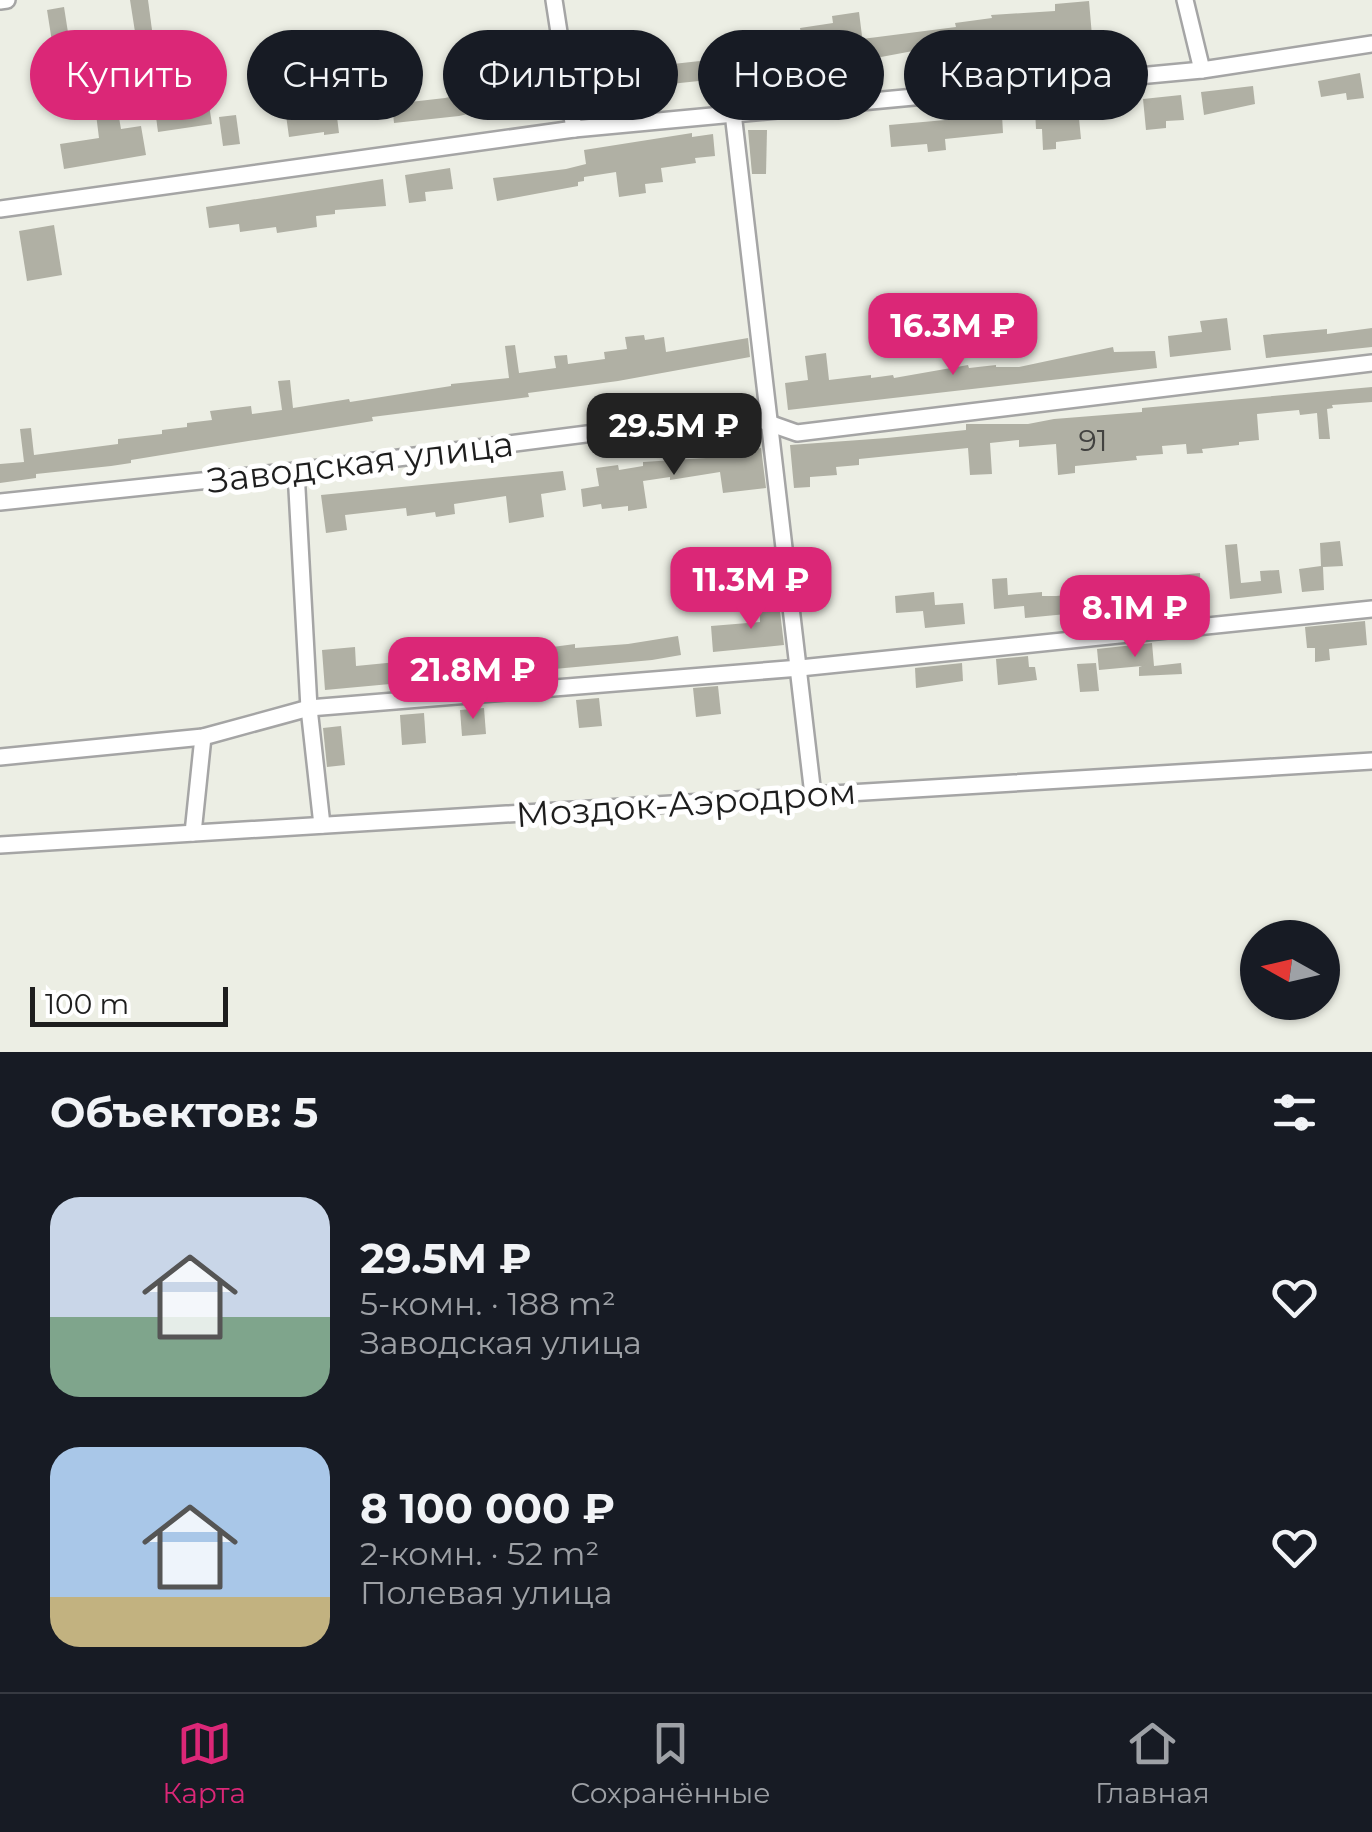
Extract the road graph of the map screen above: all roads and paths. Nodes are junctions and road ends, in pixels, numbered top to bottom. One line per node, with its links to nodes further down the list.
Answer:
1 (554, 0): 8 (street)
2 (1185, 0): 4 (street)
3 (1372, 44): 4 (street)
4 (1202, 70): 5 (street)
5 (884, 99)
6 (698, 116): 8 (street)
7 (734, 120): 11 (street)
8 (574, 128): 9 (street)
9 (0, 209)
10 (1372, 363): 11 (street, Заводская улица)
11 (771, 424): 12 (street, Заводская улица); 15 (street)
12 (296, 472): 13 (street, Заводская улица); 16 (street)
13 (0, 502)
14 (1372, 609): 15 (street)
15 (800, 668): 16 (street); 20 (street)
16 (308, 708): 17 (street); 21 (street)
17 (203, 737): 18 (street); 22 (street)
18 (0, 757)
19 (1372, 761): 20 (street, Моздок-Аэродром)
20 (813, 795): 21 (street, Моздок-Аэродром)
21 (322, 826): 22 (street, Моздок-Аэродром)
22 (192, 834): 23 (street, Моздок-Аэродром)
23 (0, 845)

